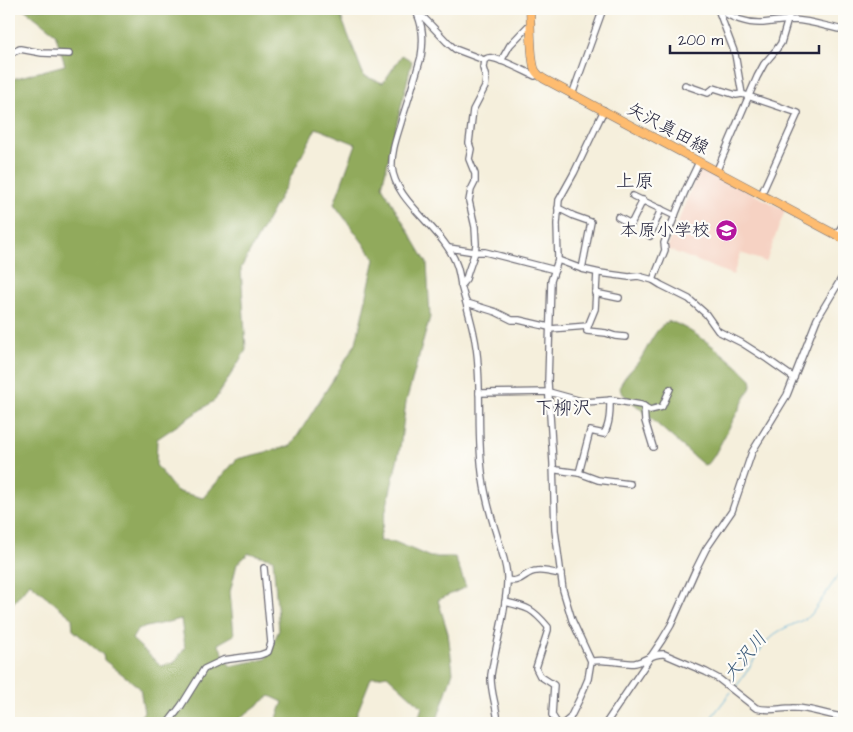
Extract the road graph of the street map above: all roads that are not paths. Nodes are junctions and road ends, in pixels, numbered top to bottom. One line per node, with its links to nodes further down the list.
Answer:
1 (415, 9): 7 (street)
2 (423, 9): 7 (street)
3 (530, 9): 9 (main road)
4 (603, 9): 17 (street)
5 (718, 9): 8 (street); 18 (street)
6 (791, 9): 8 (street)
7 (420, 20): 13 (street); 32 (street)
8 (788, 20): 10 (street); 18 (street)
9 (530, 23): 14 (street); 15 (main road)
10 (844, 30)
11 (9, 54): 12 (street)
12 (69, 54)
13 (484, 60): 14 (street); 33 (street)
14 (501, 61): 15 (street)
15 (538, 75): 17 (main road, 矢沢真田線)
16 (685, 85): 18 (street)
17 (572, 95): 19 (main road, 矢沢真田線)
18 (745, 95): 21 (street); 22 (street)
19 (604, 110): 20 (main road, 矢沢真田線); 25 (street)
20 (699, 162): 21 (main road, 矢沢真田線); 27 (street)
21 (717, 170): 22 (main road, 矢沢真田線)
22 (761, 195): 31 (main road, 矢沢真田線)
23 (633, 196): 24 (street)
24 (643, 200): 26 (street); 28 (street)
25 (558, 208): 34 (street); 35 (street)
26 (661, 209): 27 (street); 30 (street)
27 (675, 216): 39 (street)
28 (618, 217)
29 (844, 224): 31 (street)
30 (650, 236)
31 (841, 236)
32 (449, 248): 33 (street); 40 (street)
33 (475, 252): 36 (street); 40 (street)
34 (558, 260): 35 (street); 36 (street)
35 (582, 269): 37 (street)
36 (555, 270): 45 (street)
37 (597, 273): 39 (street); 41 (street)
38 (844, 274): 47 (street)
39 (653, 280): 47 (street)
40 (461, 285): 43 (street)
41 (596, 293): 42 (street); 44 (street)
42 (619, 298)
43 (467, 303): 45 (street); 50 (street)
44 (588, 326): 45 (street); 46 (street)
45 (549, 328): 49 (street)
46 (625, 337)
47 (794, 378): 61 (street)
48 (670, 388): 52 (street)
49 (549, 392): 50 (street); 51 (street); 54 (street)
50 (479, 393): 59 (street)
51 (610, 400): 52 (street); 55 (street)
52 (644, 406): 53 (street)
53 (652, 447)
54 (553, 468): 55 (street); 58 (street)
55 (579, 474): 56 (street)
56 (630, 484)
57 (264, 568): 64 (street)
58 (561, 574): 59 (street); 62 (street)
59 (508, 580): 60 (street)
60 (505, 602): 65 (street); 66 (street)
61 (651, 656): 62 (street); 63 (street); 68 (street)
62 (591, 661): 67 (street)
63 (844, 717)
64 (168, 723)
65 (498, 723)
66 (557, 723)
67 (564, 723)
68 (606, 723)

